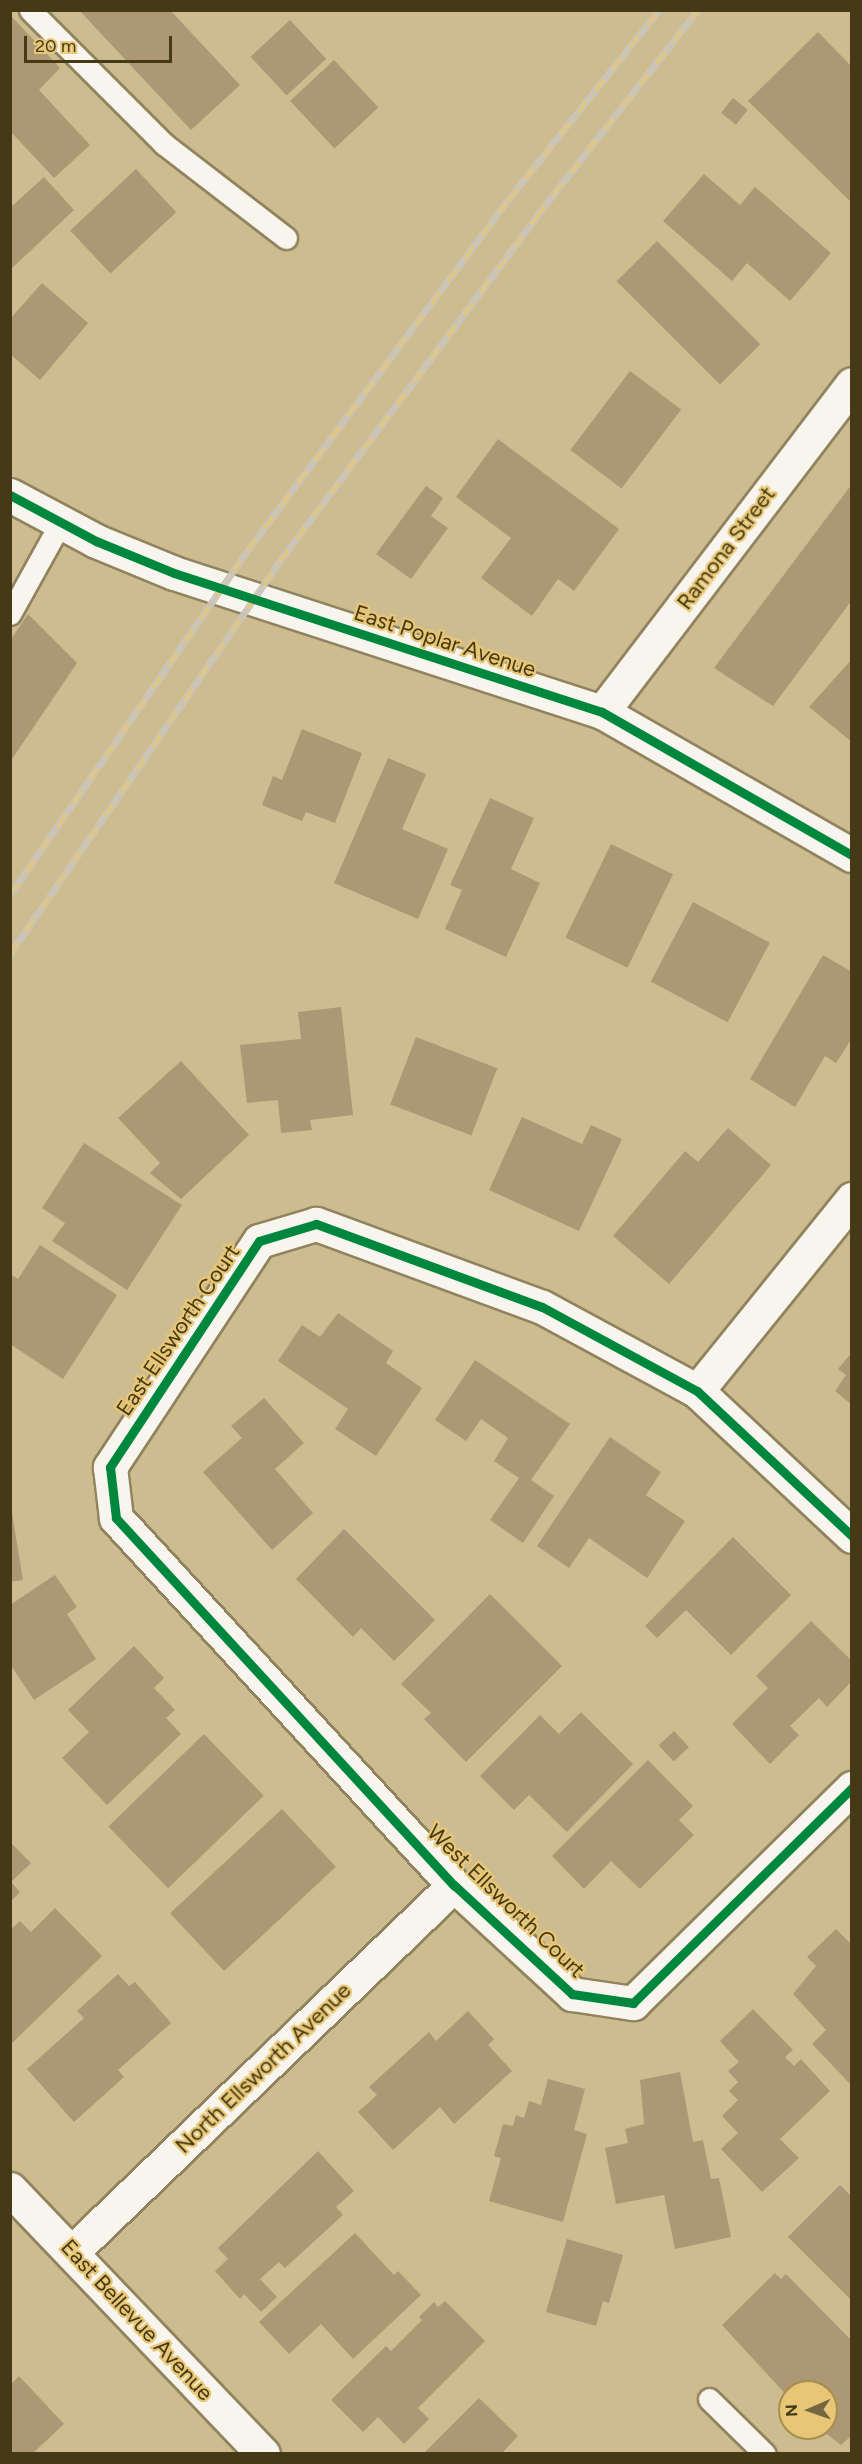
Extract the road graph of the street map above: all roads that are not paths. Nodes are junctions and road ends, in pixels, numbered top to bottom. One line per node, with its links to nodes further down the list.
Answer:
1 (30, 10): 2 (lane)
2 (286, 237)
3 (852, 384): 7 (street, Ramona Street)
4 (10, 495): 5 (street, East Poplar Avenue)
5 (61, 522): 6 (lane); 7 (street, East Poplar Avenue)
6 (10, 614)
7 (602, 712): 8 (street, East Poplar Avenue)
8 (852, 855)
9 (852, 1199): 10 (street)
10 (697, 1390): 11 (street); 12 (street, East Ellsworth Court)
11 (852, 1536)
12 (285, 1699): 14 (street, West Ellsworth Court)
13 (852, 1788): 14 (street, West Ellsworth Court)
14 (454, 1885): 16 (street, North Ellsworth Avenue)
15 (10, 2188): 16 (street, East Bellevue Avenue)
16 (73, 2251): 18 (street, East Bellevue Avenue)
17 (709, 2399): 19 (lane)
18 (263, 2454)
19 (765, 2454)

